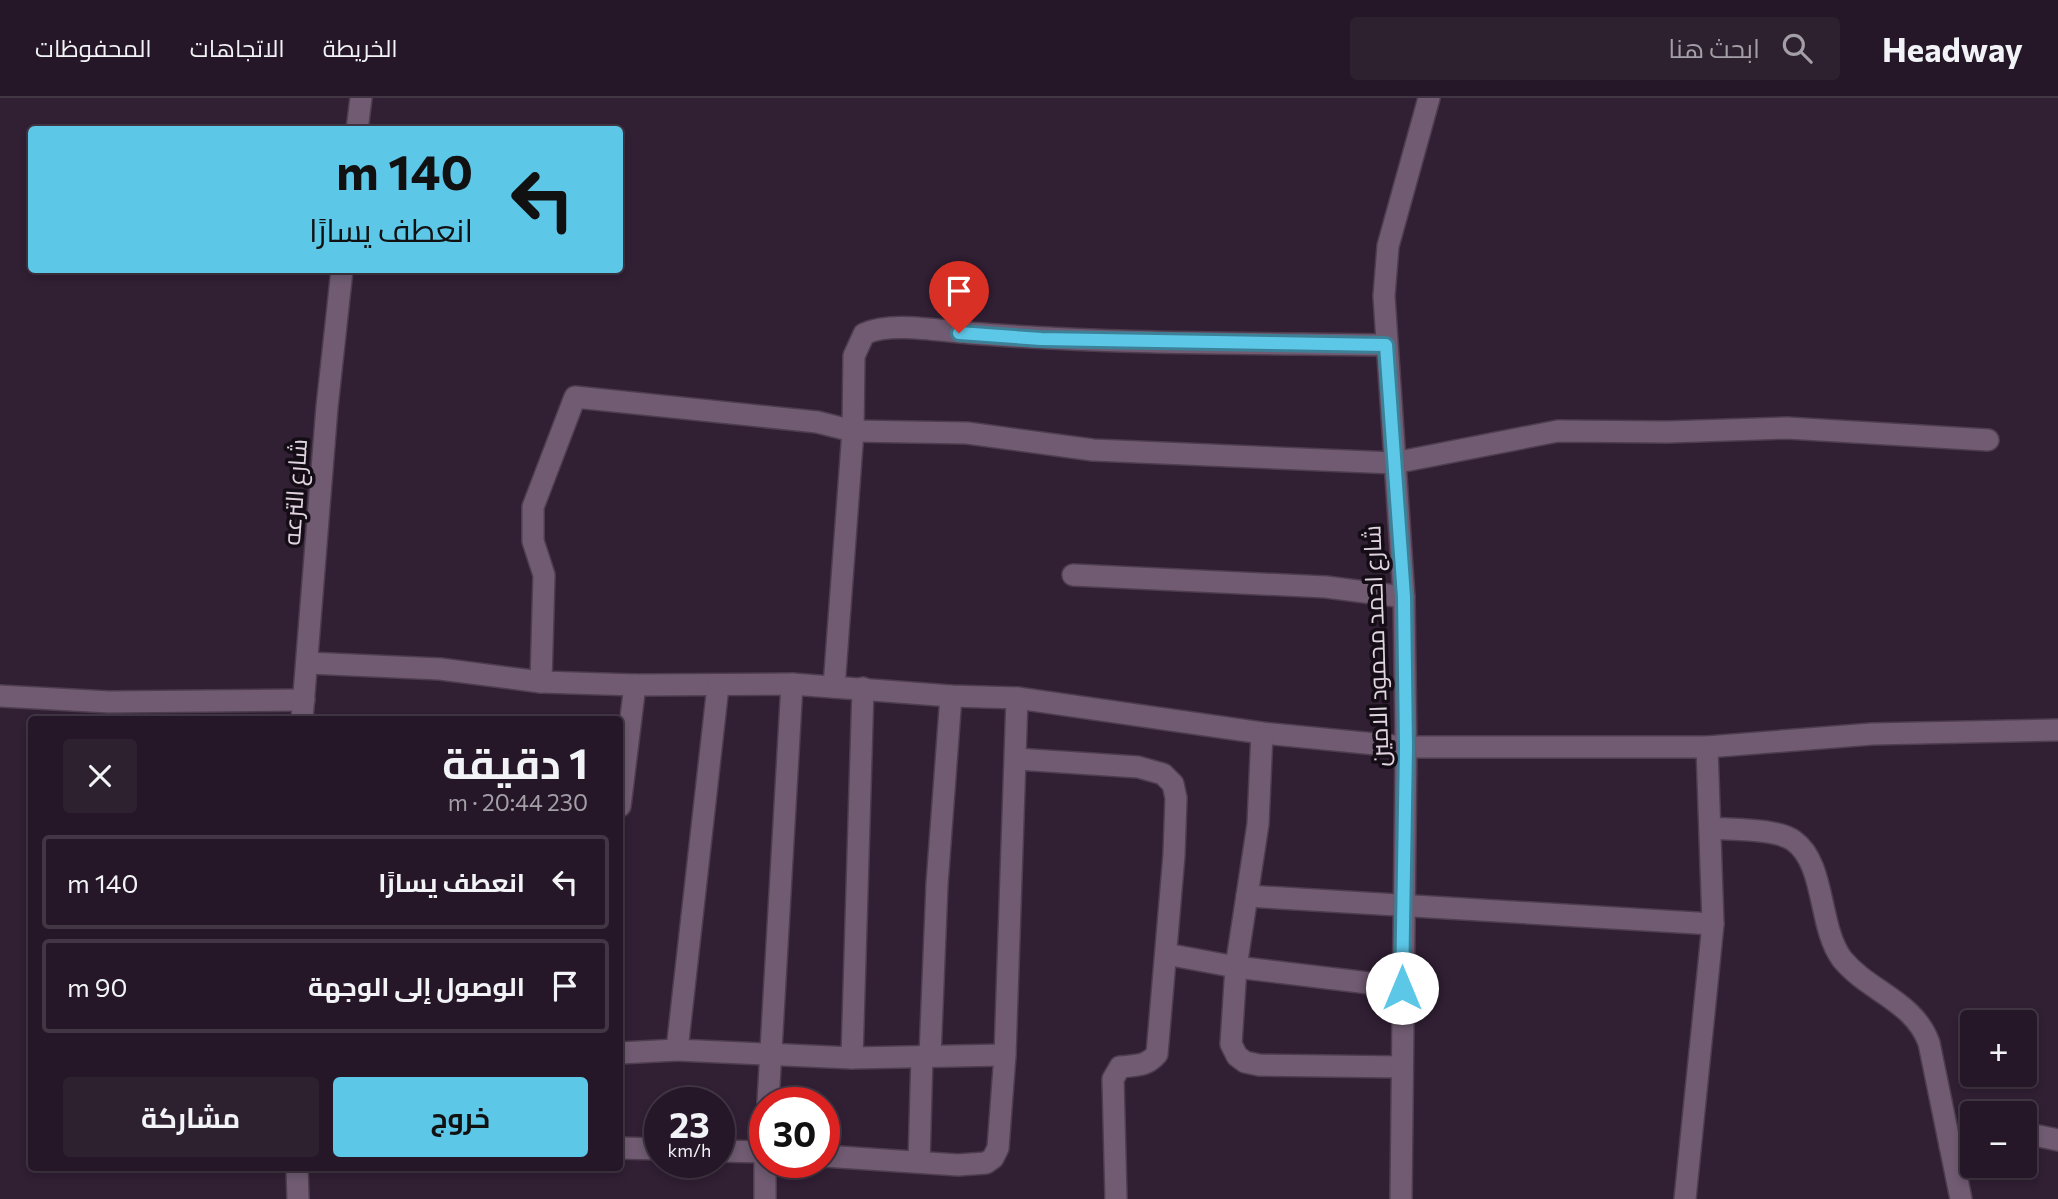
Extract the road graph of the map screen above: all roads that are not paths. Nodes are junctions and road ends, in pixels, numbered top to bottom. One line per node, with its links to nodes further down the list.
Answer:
1 (360, 98): 3 (street)
2 (1429, 98): 5 (street, شارع احمد محمود الامين)
3 (357, 126)
4 (342, 273): 11 (street, شارع الترعه)
5 (1386, 345): 6 (street); 8 (street, شارع احمد محمود الامين)
6 (853, 431): 8 (street); 12 (street); 16 (street)
7 (1988, 440): 8 (street)
8 (1394, 463): 10 (street, شارع احمد محمود الامين)
9 (1073, 575): 10 (street)
10 (1404, 597): 24 (street, شارع احمد محمود الامين)
11 (308, 663): 12 (street); 21 (street, شارع الترعه)
12 (541, 681): 14 (street)
13 (792, 684): 15 (street); 16 (street); 37 (street)
14 (635, 685): 15 (street); 27 (street)
15 (718, 685): 35 (street)
16 (834, 687): 17 (street)
17 (863, 688): 19 (street); 40 (street)
18 (0, 696): 21 (street)
19 (951, 696): 20 (street); 39 (street)
20 (1017, 698): 23 (street); 26 (street)
21 (303, 710)
22 (2058, 730): 25 (street)
23 (1262, 733): 24 (street); 29 (street)
24 (1406, 747): 25 (street); 30 (street, شارع احمد محمود الامين)
25 (1707, 747): 28 (street)
26 (1016, 759): 32 (street); 38 (street)
27 (623, 782)
28 (1710, 828): 31 (street); 46 (street)
29 (1247, 896): 30 (street); 33 (street)
30 (1402, 904): 31 (street); 34 (street, شارع احمد محمود الامين)
31 (1713, 924): 57 (street)
32 (1166, 954): 33 (street); 55 (street)
33 (1236, 967): 34 (street); 41 (street)
34 (1402, 988): 41 (street, شارع احمد محمود الامين)
35 (677, 1050): 36 (street); 37 (street)
36 (623, 1053)
37 (771, 1055): 40 (street); 42 (street)
38 (1005, 1055): 39 (street); 50 (street)
39 (926, 1056): 40 (street); 50 (street)
40 (852, 1058)
41 (1401, 1067): 56 (street, شارع احمد محمود الامين)
42 (769, 1087)
43 (2037, 1136): 44 (street)
44 (2058, 1140)
45 (1960, 1145): 46 (street)
46 (1950, 1146): 58 (street)
47 (623, 1148): 48 (street)
48 (644, 1149)
49 (840, 1157): 50 (street)
50 (919, 1162)
51 (297, 1171): 53 (street)
52 (765, 1178): 54 (street)
53 (298, 1199)
54 (765, 1199)
55 (1116, 1199)
56 (1401, 1199)
57 (1685, 1199)
58 (1961, 1199)

